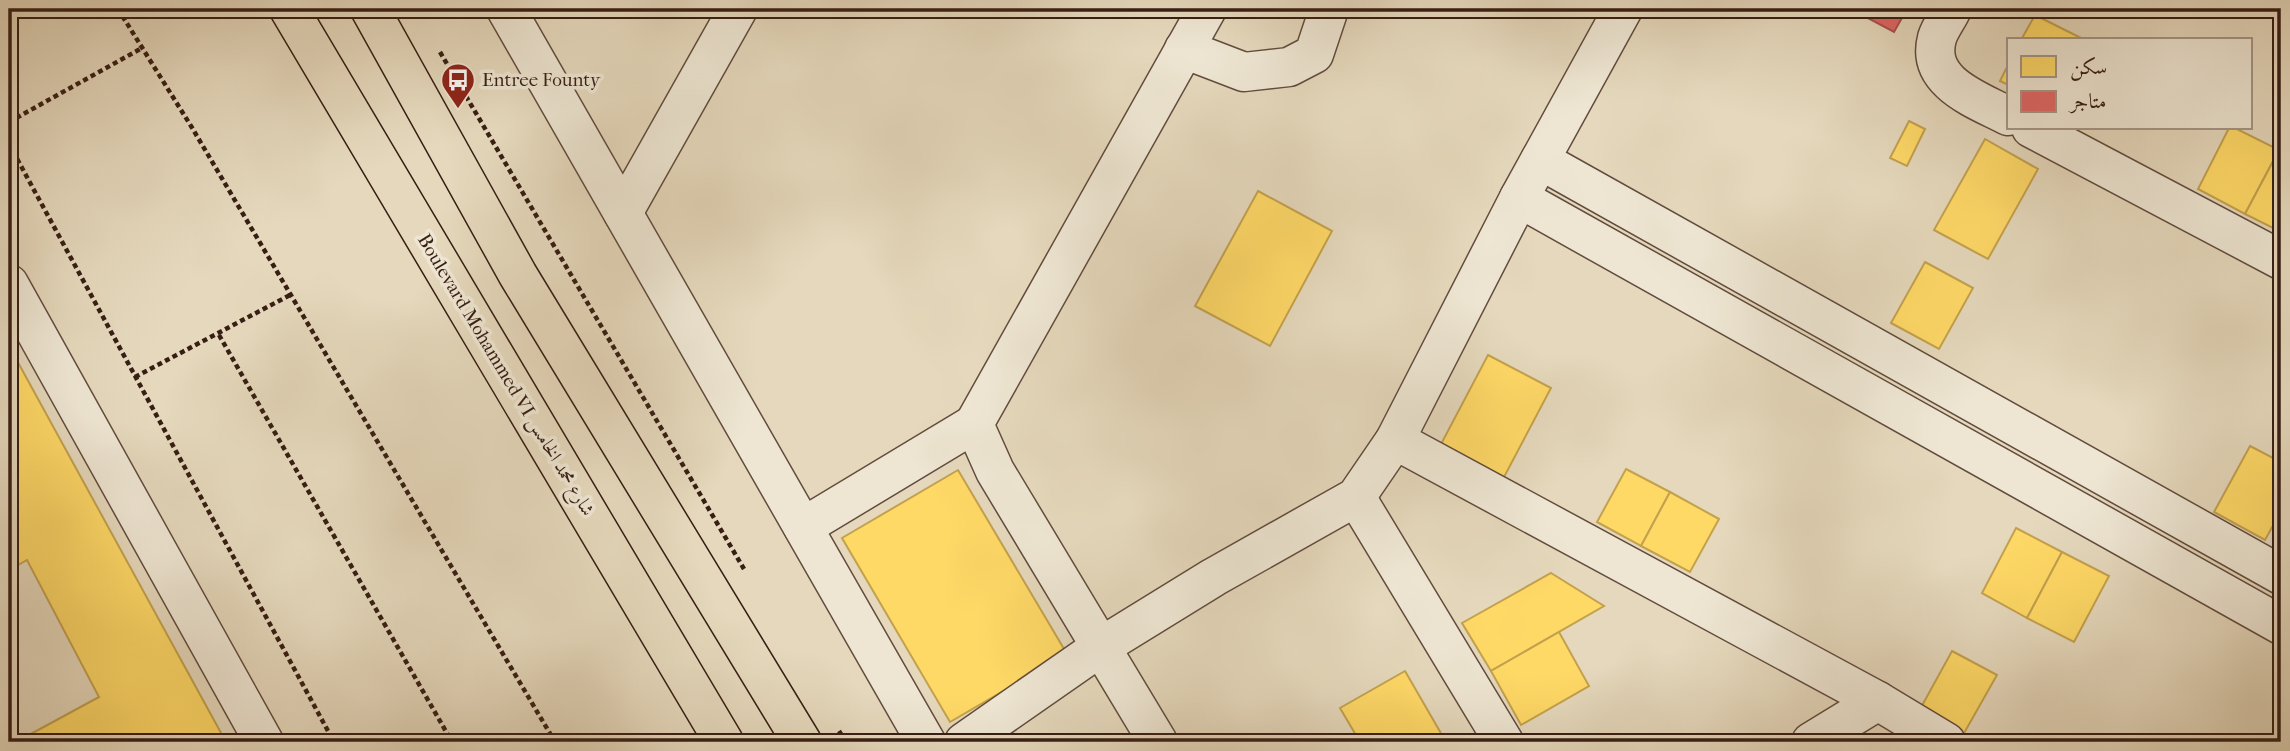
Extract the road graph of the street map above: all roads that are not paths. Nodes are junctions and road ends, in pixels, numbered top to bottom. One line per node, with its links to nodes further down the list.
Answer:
1 (289, 9): 26 (main road, Boulevard Mohammed VI شارع محمد الخامس)
2 (370, 9): 27 (main road)
3 (506, 9): 14 (street)
4 (738, 9): 14 (street)
5 (1207, 9): 9 (street)
6 (1329, 9): 9 (street)
7 (1623, 9): 12 (street)
8 (1952, 9): 10 (street)
9 (1184, 49): 17 (street)
10 (2007, 115)
11 (2035, 130): 15 (street)
12 (1540, 160): 13 (street); 21 (street)
13 (1519, 198): 18 (street); 22 (street)
14 (623, 213): 20 (street)
15 (2281, 260)
16 (9, 284): 25 (street)
17 (974, 424): 20 (street); 23 (street)
18 (1395, 440): 19 (street); 24 (street)
19 (1356, 497): 23 (street); 31 (street)
20 (803, 527): 28 (street)
21 (2281, 575)
22 (2281, 625)
23 (1102, 646): 29 (street); 30 (street)
24 (1878, 701): 32 (street); 33 (street)
25 (264, 742)
26 (724, 742)
27 (802, 742)
28 (926, 742)
29 (964, 742)
30 (1158, 742)
31 (1504, 742)
32 (1811, 742)
33 (1946, 742)

